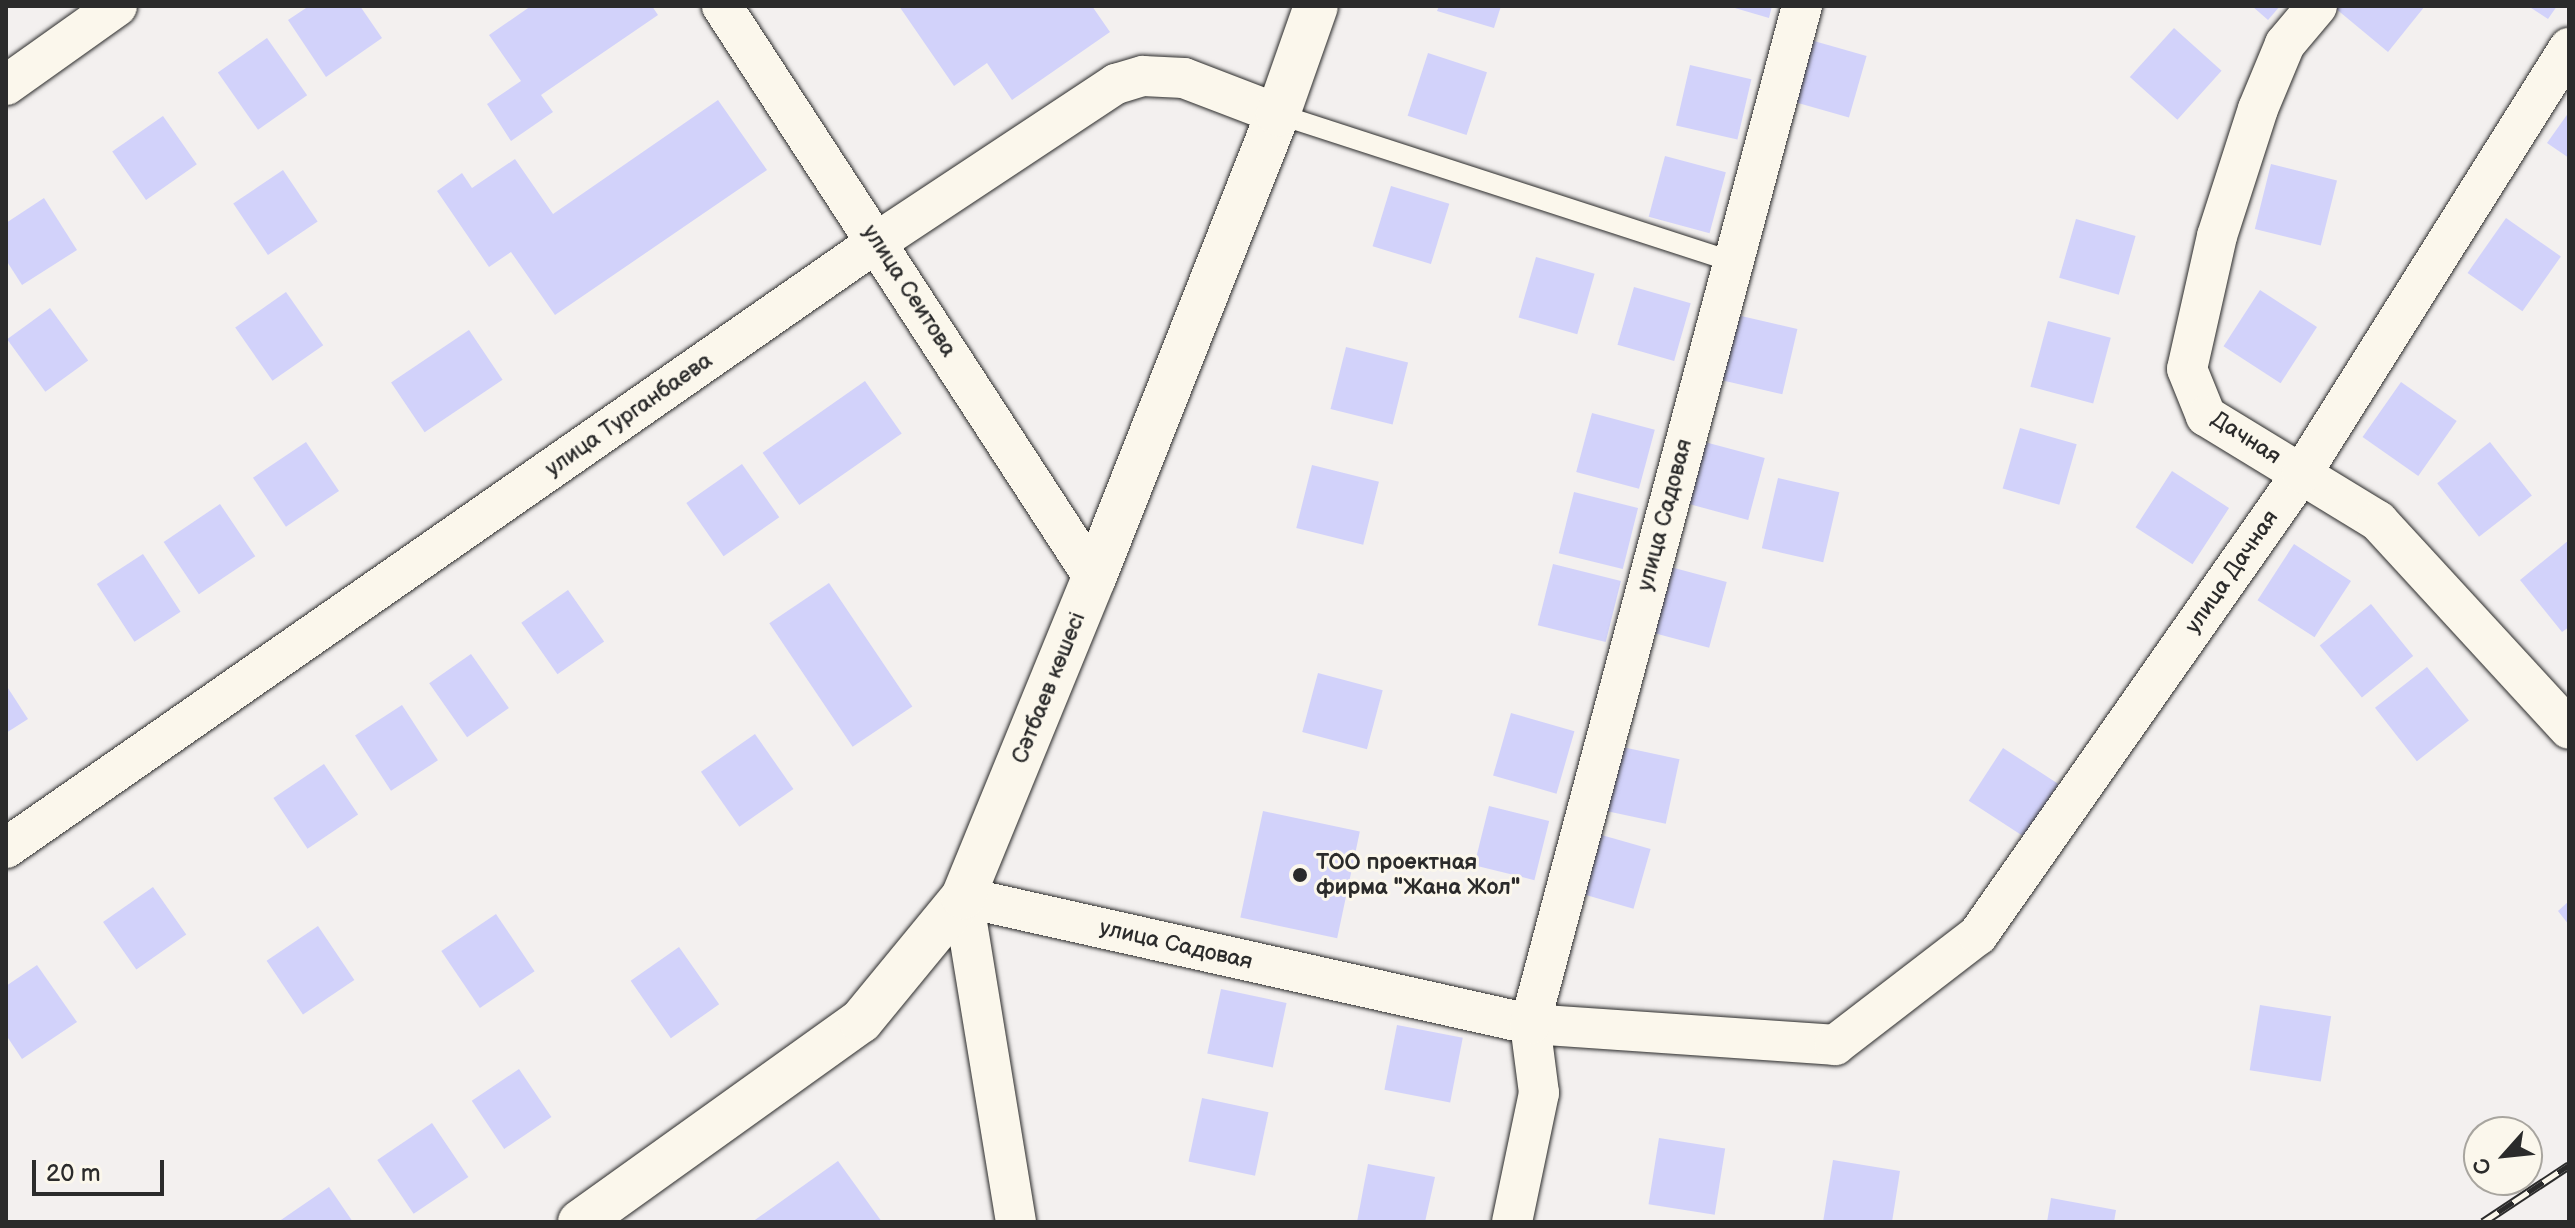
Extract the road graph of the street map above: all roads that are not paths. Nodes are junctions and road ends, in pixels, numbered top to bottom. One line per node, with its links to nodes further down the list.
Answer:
1 (117, 6): 7 (street)
2 (722, 6): 9 (street, улица Сеитова)
3 (1316, 6): 8 (main road, Сәтбаев көшесі)
4 (1802, 6): 10 (street, улица Садовая)
5 (2317, 6): 11 (street, Дачная)
6 (2569, 48): 11 (street, улица Дачная)
7 (6, 85)
8 (1278, 114): 9 (street, улица Турганбаева); 10 (lane); 12 (main road, Сәтбаев көшесі)
9 (877, 242): 12 (street, улица Сеитова); 14 (street, улица Турганбаева)
10 (1733, 262): 16 (street, улица Садовая)
11 (2302, 473): 13 (street, Дачная); 16 (street, улица Дачная)
12 (1094, 578): 15 (main road, Сәтбаев көшесі)
13 (2569, 729)
14 (6, 848)
15 (963, 897): 16 (street, улица Садовая); 17 (main road, Сәтбаев көшесі); 18 (street)
16 (1530, 1024): 19 (street, улица Садовая)
17 (580, 1222)
18 (1016, 1222)
19 (1512, 1222)

